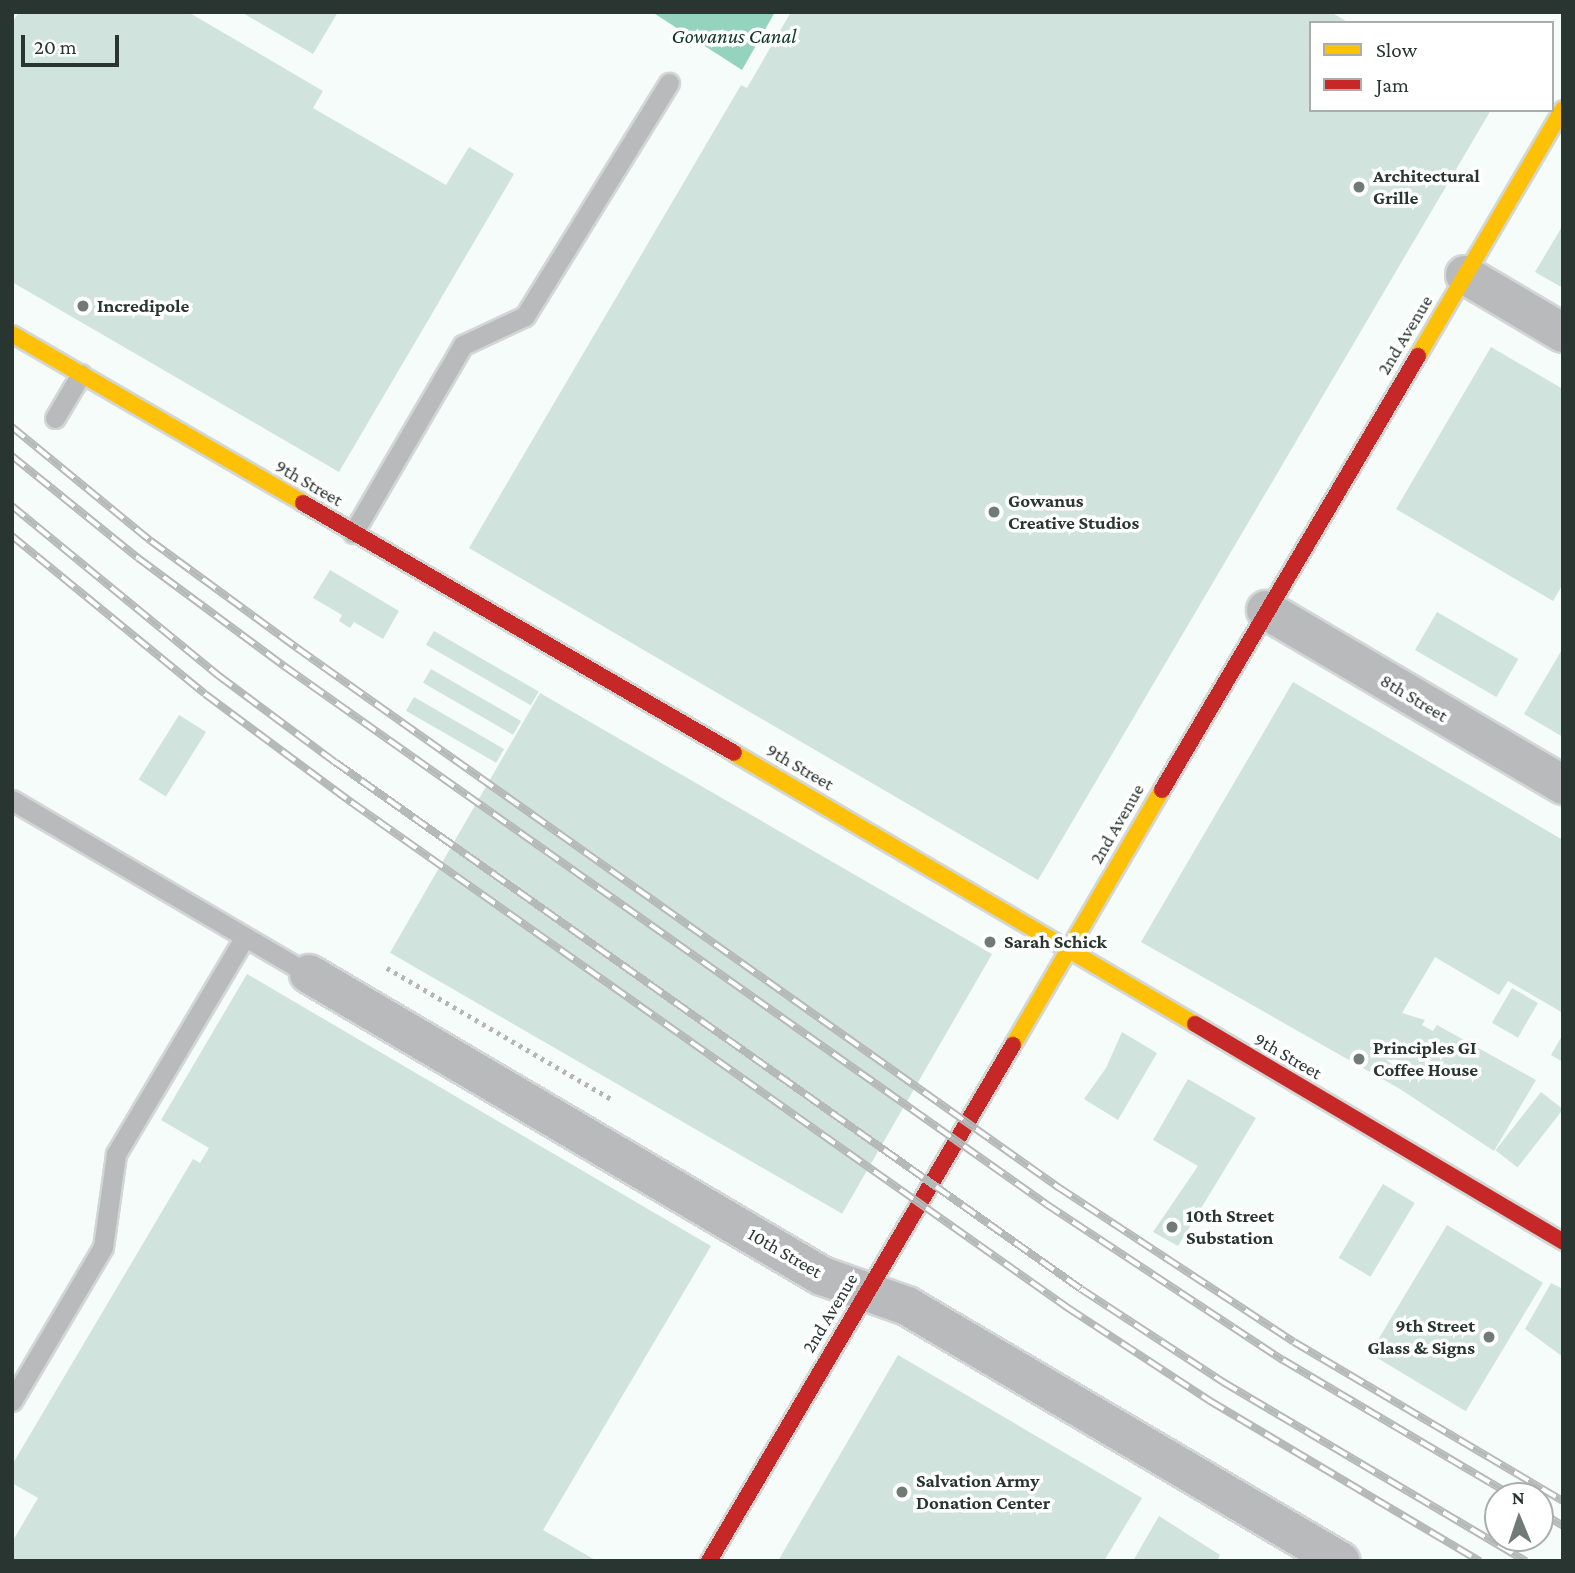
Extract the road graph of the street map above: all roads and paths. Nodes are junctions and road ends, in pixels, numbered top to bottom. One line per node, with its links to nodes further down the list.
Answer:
1 (669, 83): 8 (lane)
2 (1563, 109): 3 (main road, 2nd Avenue)
3 (1465, 275): 4 (street); 9 (main road, 2nd Avenue)
4 (1563, 333)
5 (12, 334): 6 (main road, 9th Street)
6 (81, 374): 7 (lane); 8 (main road, 9th Street)
7 (55, 418)
8 (352, 533): 13 (main road, 9th Street)
9 (1266, 610): 10 (street, 8th Street); 13 (main road, 2nd Avenue)
10 (1563, 785)
11 (12, 800): 12 (lane)
12 (245, 937): 15 (lane); 19 (lane)
13 (1068, 950): 17 (main road, 9th Street); 18 (main road, 2nd Avenue)
14 (387, 968): 16 (path)
15 (309, 974): 18 (street, 10th Street)
16 (613, 1100)
17 (1563, 1242)
18 (867, 1292): 20 (main road, 2nd Avenue); 21 (street, 10th Street)
19 (12, 1401)
20 (709, 1561)
21 (1340, 1561)

